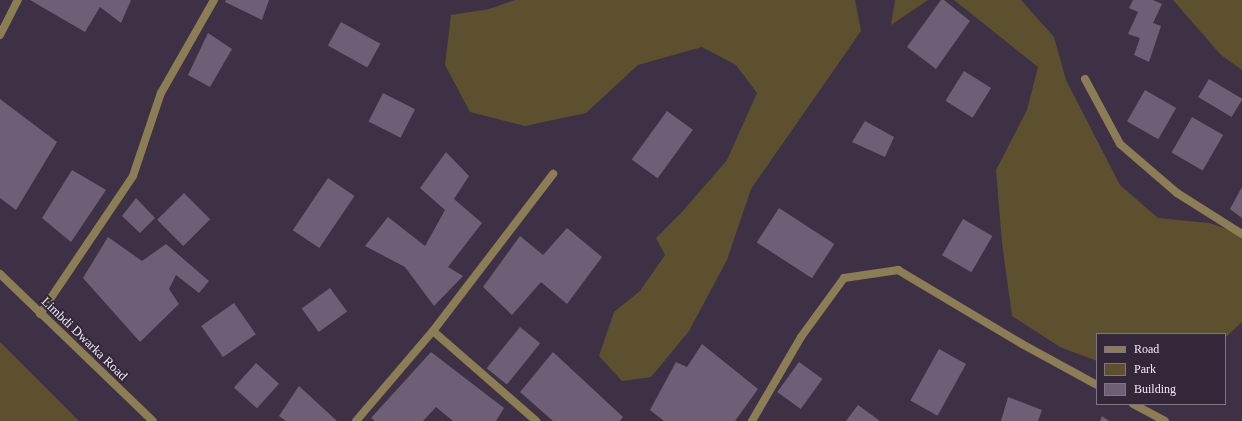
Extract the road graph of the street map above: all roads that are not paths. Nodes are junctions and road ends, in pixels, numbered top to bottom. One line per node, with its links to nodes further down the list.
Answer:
1 (18, 0): 3 (street)
2 (214, 0): 8 (street)
3 (0, 34)
4 (1085, 78): 6 (street)
5 (553, 174): 9 (street)
6 (1242, 234)
7 (0, 274): 8 (street, Limbdi Dwarka Road)
8 (40, 314): 12 (street, Limbdi Dwarka Road)
9 (434, 331): 13 (street); 14 (street)
10 (1096, 384): 15 (street)
11 (1135, 405): 16 (street)
12 (153, 421)
13 (356, 421)
14 (536, 421)
15 (752, 421)
16 (1165, 421)

